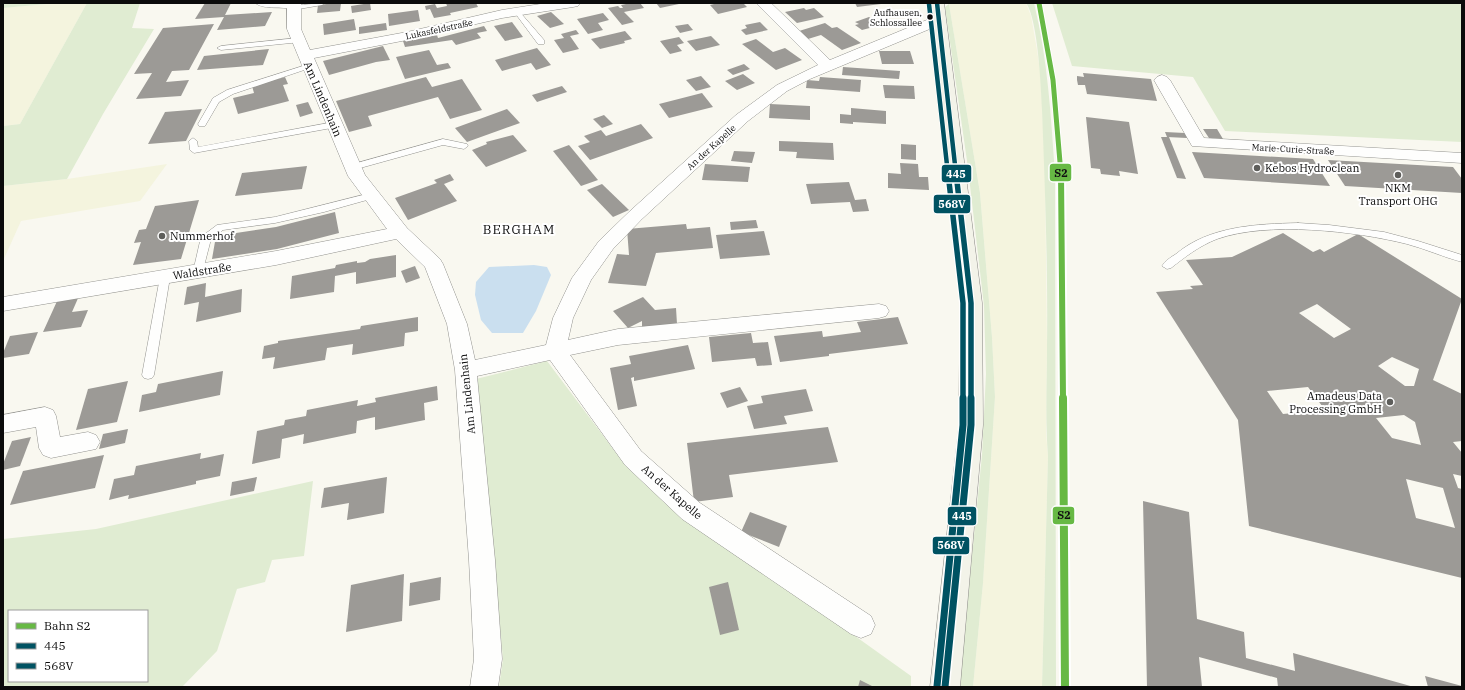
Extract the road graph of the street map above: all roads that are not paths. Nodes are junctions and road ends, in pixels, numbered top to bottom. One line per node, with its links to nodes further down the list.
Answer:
1 (258, 3): 5 (lane)
2 (322, 3): 5 (lane)
3 (573, 3): 8 (street, Lukasfeldstraße)
4 (763, 3): 12 (street)
5 (293, 6): 11 (street, Am Lindenhain)
6 (500, 8): 8 (street, Lukasfeldstraße); 11 (street, Lukasfeldstraße)
7 (938, 11): 12 (street, An der Kapelle); 35 (main road)
8 (517, 12): 9 (lane)
9 (541, 42)
10 (221, 48): 11 (lane)
11 (304, 54): 14 (lane); 15 (street, Am Lindenhain)
12 (827, 66): 28 (street, An der Kapelle)
13 (1162, 80): 18 (street, Marie-Curie-Straße)
14 (202, 124)
15 (334, 125): 16 (lane); 19 (street, Am Lindenhain)
16 (193, 141)
17 (464, 146): 19 (lane)
18 (1462, 158)
19 (353, 168): 20 (street, Am Lindenhain)
20 (371, 196): 21 (street, Am Lindenhain); 24 (lane)
21 (400, 232): 24 (street, Waldstraße); 29 (street, Am Lindenhain)
22 (1462, 259): 23 (lane)
23 (1166, 266)
24 (198, 272): 25 (street, Waldstraße)
25 (165, 277): 26 (street, Waldstraße); 30 (lane)
26 (3, 304)
27 (879, 311): 28 (street)
28 (555, 351): 29 (street); 33 (street, An der Kapelle)
29 (466, 370): 34 (street, Am Lindenhain)
30 (148, 375)
31 (3, 424): 32 (street)
32 (88, 442)
33 (861, 625)
34 (484, 687)
35 (945, 687)

